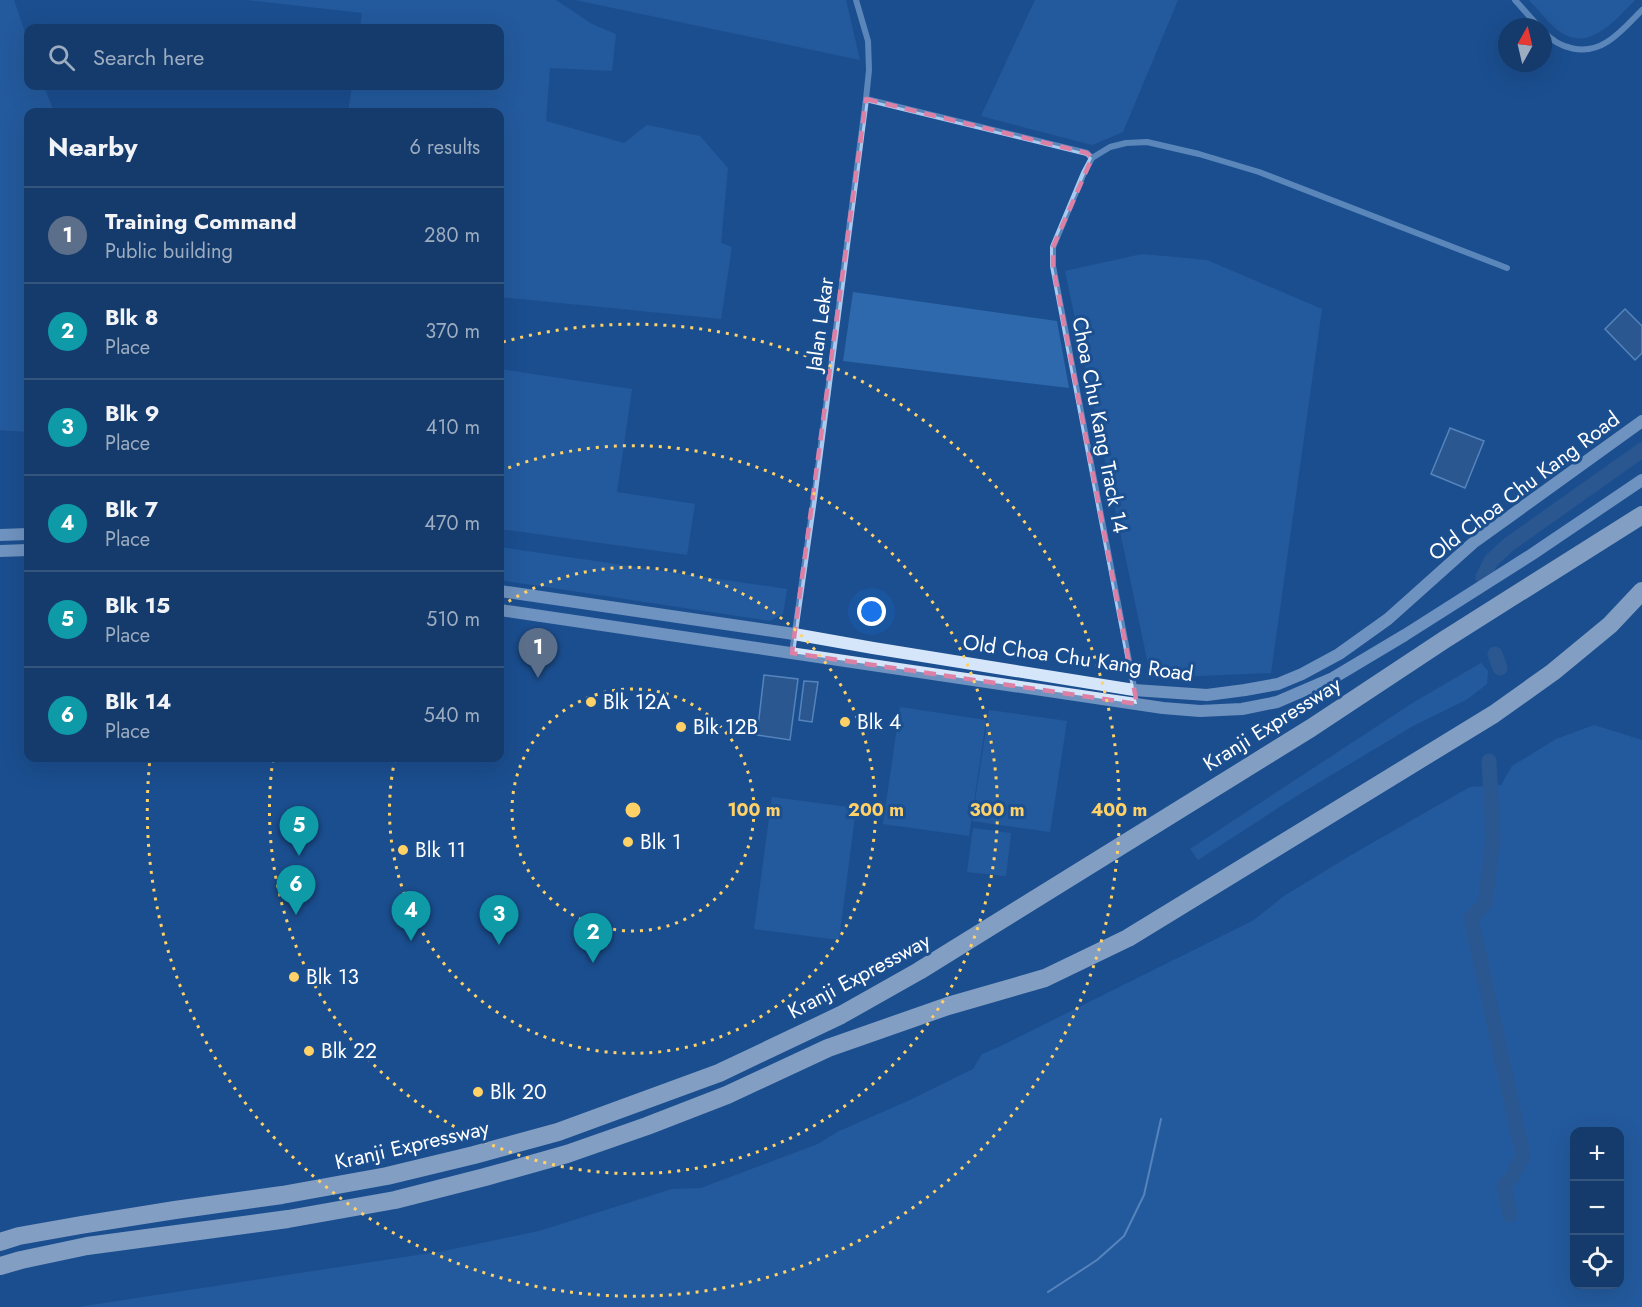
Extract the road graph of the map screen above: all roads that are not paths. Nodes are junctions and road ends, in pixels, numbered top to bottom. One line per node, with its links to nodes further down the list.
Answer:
1 (856, 0): 6 (street, Jalan Lekar)
2 (1515, 0): 4 (street)
3 (1642, 10): 5 (street)
4 (1531, 18)
5 (1552, 39)
6 (866, 99): 7 (street); 20 (street, Jalan Lekar)
7 (1092, 158): 8 (street); 23 (street, Choa Chu Kang Track 14)
8 (1507, 268)
9 (1642, 421): 19 (main road, Old Choa Chu Kang Road)
10 (1642, 480): 21 (main road, Old Choa Chu Kang Road)
11 (1642, 515): 25 (highway, Kranji Expressway)
12 (24, 534): 13 (main road)
13 (0, 535)
14 (0, 550): 15 (main road)
15 (24, 550)
16 (1642, 591): 26 (highway)
17 (504, 592): 20 (main road, Old Choa Chu Kang Road)
18 (504, 611): 22 (main road, Old Choa Chu Kang Road)
19 (1388, 619): 21 (main road); 23 (main road, Old Choa Chu Kang Road)
20 (794, 634): 22 (street, Jalan Lekar); 23 (main road, Old Choa Chu Kang Road)
21 (1406, 635): 24 (main road, Old Choa Chu Kang Road)
22 (792, 653): 24 (main road, Old Choa Chu Kang Road)
23 (1134, 690): 24 (street, Choa Chu Kang Track 14)
24 (1137, 704)
25 (0, 1242)
26 (0, 1266)

